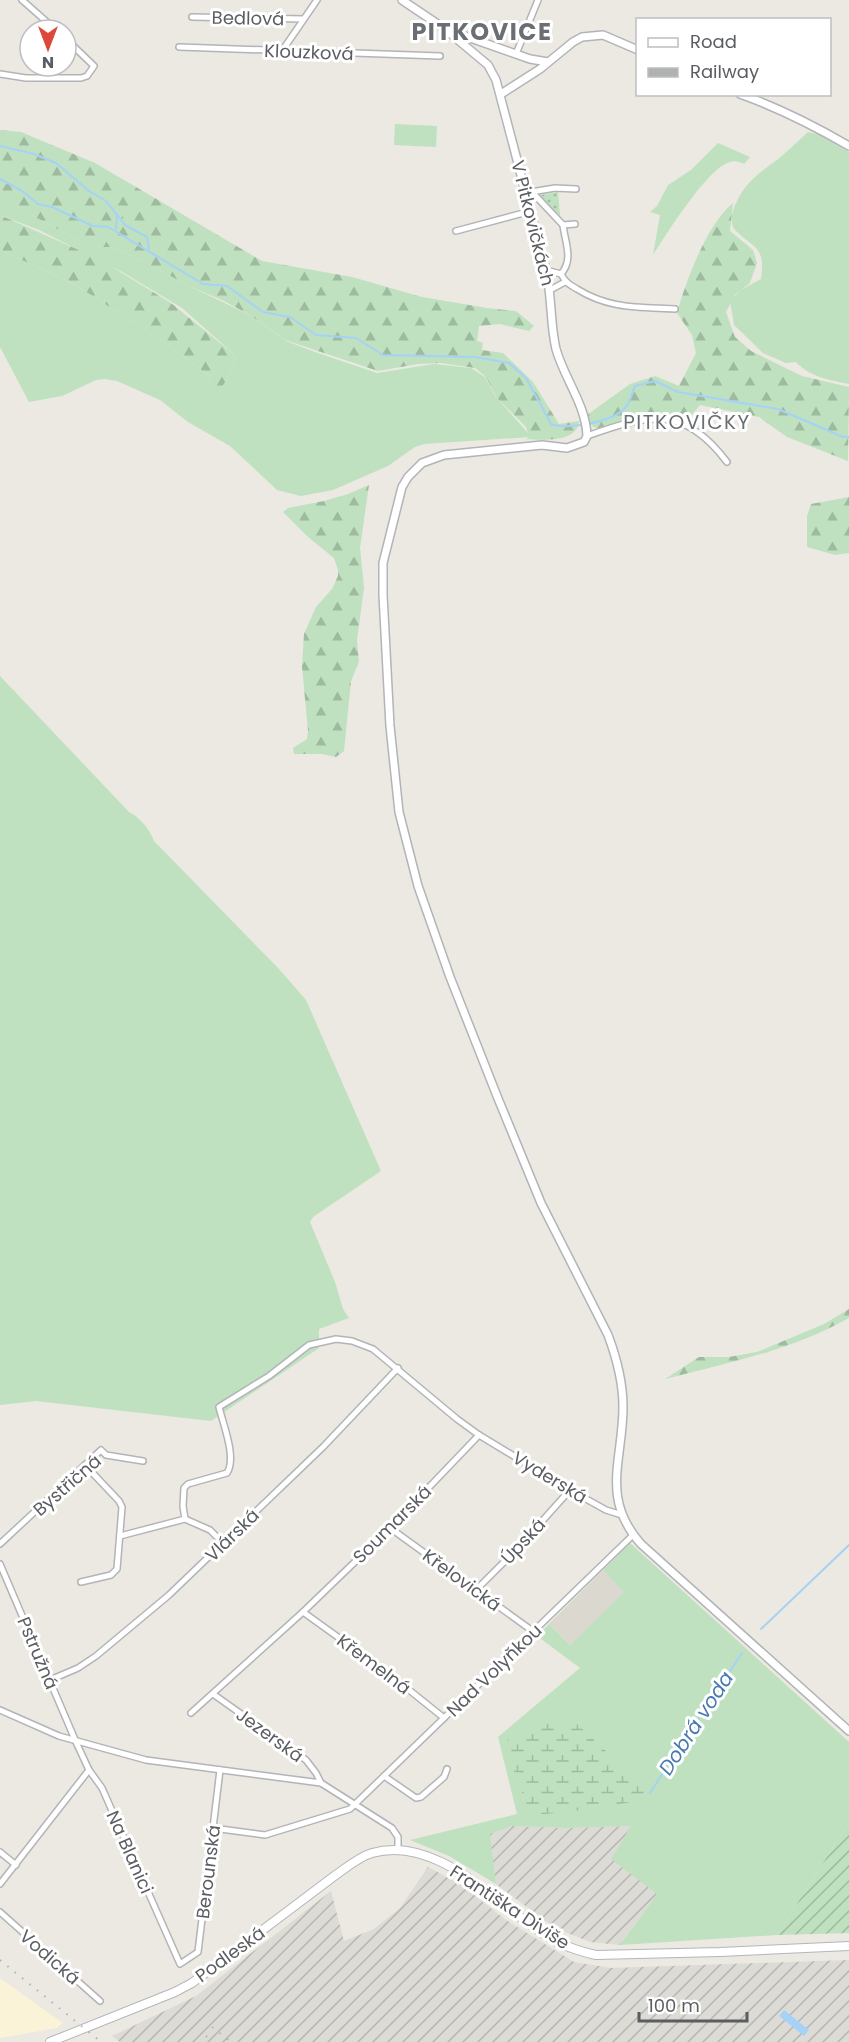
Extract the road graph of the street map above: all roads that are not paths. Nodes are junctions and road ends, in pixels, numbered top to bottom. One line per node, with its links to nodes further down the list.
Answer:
1 (22, 0): 6 (street)
2 (317, 0): 7 (street, Bedlová)
3 (402, 0): 8 (street)
4 (538, 0): 13 (street)
5 (192, 17): 7 (street, Bedlová)
6 (42, 18)
7 (303, 19): 12 (street, Bedlová)
8 (445, 29): 13 (street); 19 (street, V Pitkovičkách)
9 (179, 47): 12 (street, Klouzková)
10 (636, 49): 15 (street)
11 (78, 51): 18 (street)
12 (282, 51): 14 (street, Klouzková)
13 (516, 54): 15 (street)
14 (440, 56)
15 (548, 62): 19 (street)
16 (0, 74): 17 (street)
17 (18, 77)
18 (26, 78)
19 (501, 94): 23 (street, V Pitkovičkách)
20 (745, 96): 21 (street)
21 (849, 146)
22 (576, 189): 23 (street)
23 (529, 192): 24 (street, V Pitkovičkách); 26 (street)
24 (531, 211): 27 (street); 28 (street, V Pitkovičkách)
25 (575, 224): 26 (street)
26 (563, 225): 29 (street)
27 (456, 231)
28 (546, 270): 29 (street); 31 (street, V Pitkovičkách)
29 (561, 274): 30 (street)
30 (565, 282): 31 (street); 32 (street)
31 (550, 290): 33 (street, V Pitkovičkách)
32 (675, 309)
33 (587, 436): 34 (street); 40 (street)
34 (727, 462)
35 (398, 1368): 36 (street, Vyderská); 41 (street, Vyderská); 46 (street, Vlárská)
36 (479, 1435): 39 (street, Vyderská); 42 (street, Soumarská)
37 (143, 1461): 38 (street, Bystřičná)
38 (86, 1465): 44 (street); 45 (street, Bystřičná)
39 (570, 1490): 40 (street, Vyderská); 49 (street, Úpská)
40 (622, 1515): 43 (street)
41 (185, 1519): 44 (street); 46 (street)
42 (390, 1528): 49 (street, Křelovická); 50 (street, Soumarská)
43 (633, 1534): 51 (street, Nad Volyňkou); 57 (street)
44 (120, 1536): 48 (street)
45 (0, 1544)
46 (224, 1544): 52 (street, Vlárská)
47 (0, 1564): 52 (street, Pstružná)
48 (81, 1582)
49 (476, 1590): 51 (street, Křelovická)
50 (303, 1612): 53 (street, Soumarská); 56 (street, Křemelná)
51 (534, 1632): 56 (street, Nad Volyňkou)
52 (50, 1680): 58 (street, Pstružná)
53 (213, 1694): 55 (street, Soumarská); 63 (street, Jezerská)
54 (0, 1710): 58 (street)
55 (191, 1713)
56 (444, 1718): 62 (street, Nad Volyňkou)
57 (849, 1731)
58 (76, 1742): 60 (street, Na Blanici); 61 (street)
59 (447, 1769): 62 (street)
60 (89, 1770): 68 (street); 72 (street, Na Blanici)
61 (220, 1770): 63 (street); 65 (street, Berounská)
62 (384, 1776): 64 (street, Nad Volyňkou)
63 (321, 1783): 64 (street)
64 (355, 1805): 65 (street); 66 (street)
65 (213, 1828): 72 (street, Berounská)
66 (398, 1851): 71 (main road, Františka Diviše); 74 (main road, Podleská)
67 (0, 1852): 68 (street)
68 (16, 1865): 69 (street)
69 (0, 1884)
70 (0, 1912): 73 (street, Vodická)
71 (849, 1946)
72 (180, 1964)
73 (100, 2001)
74 (50, 2042)

